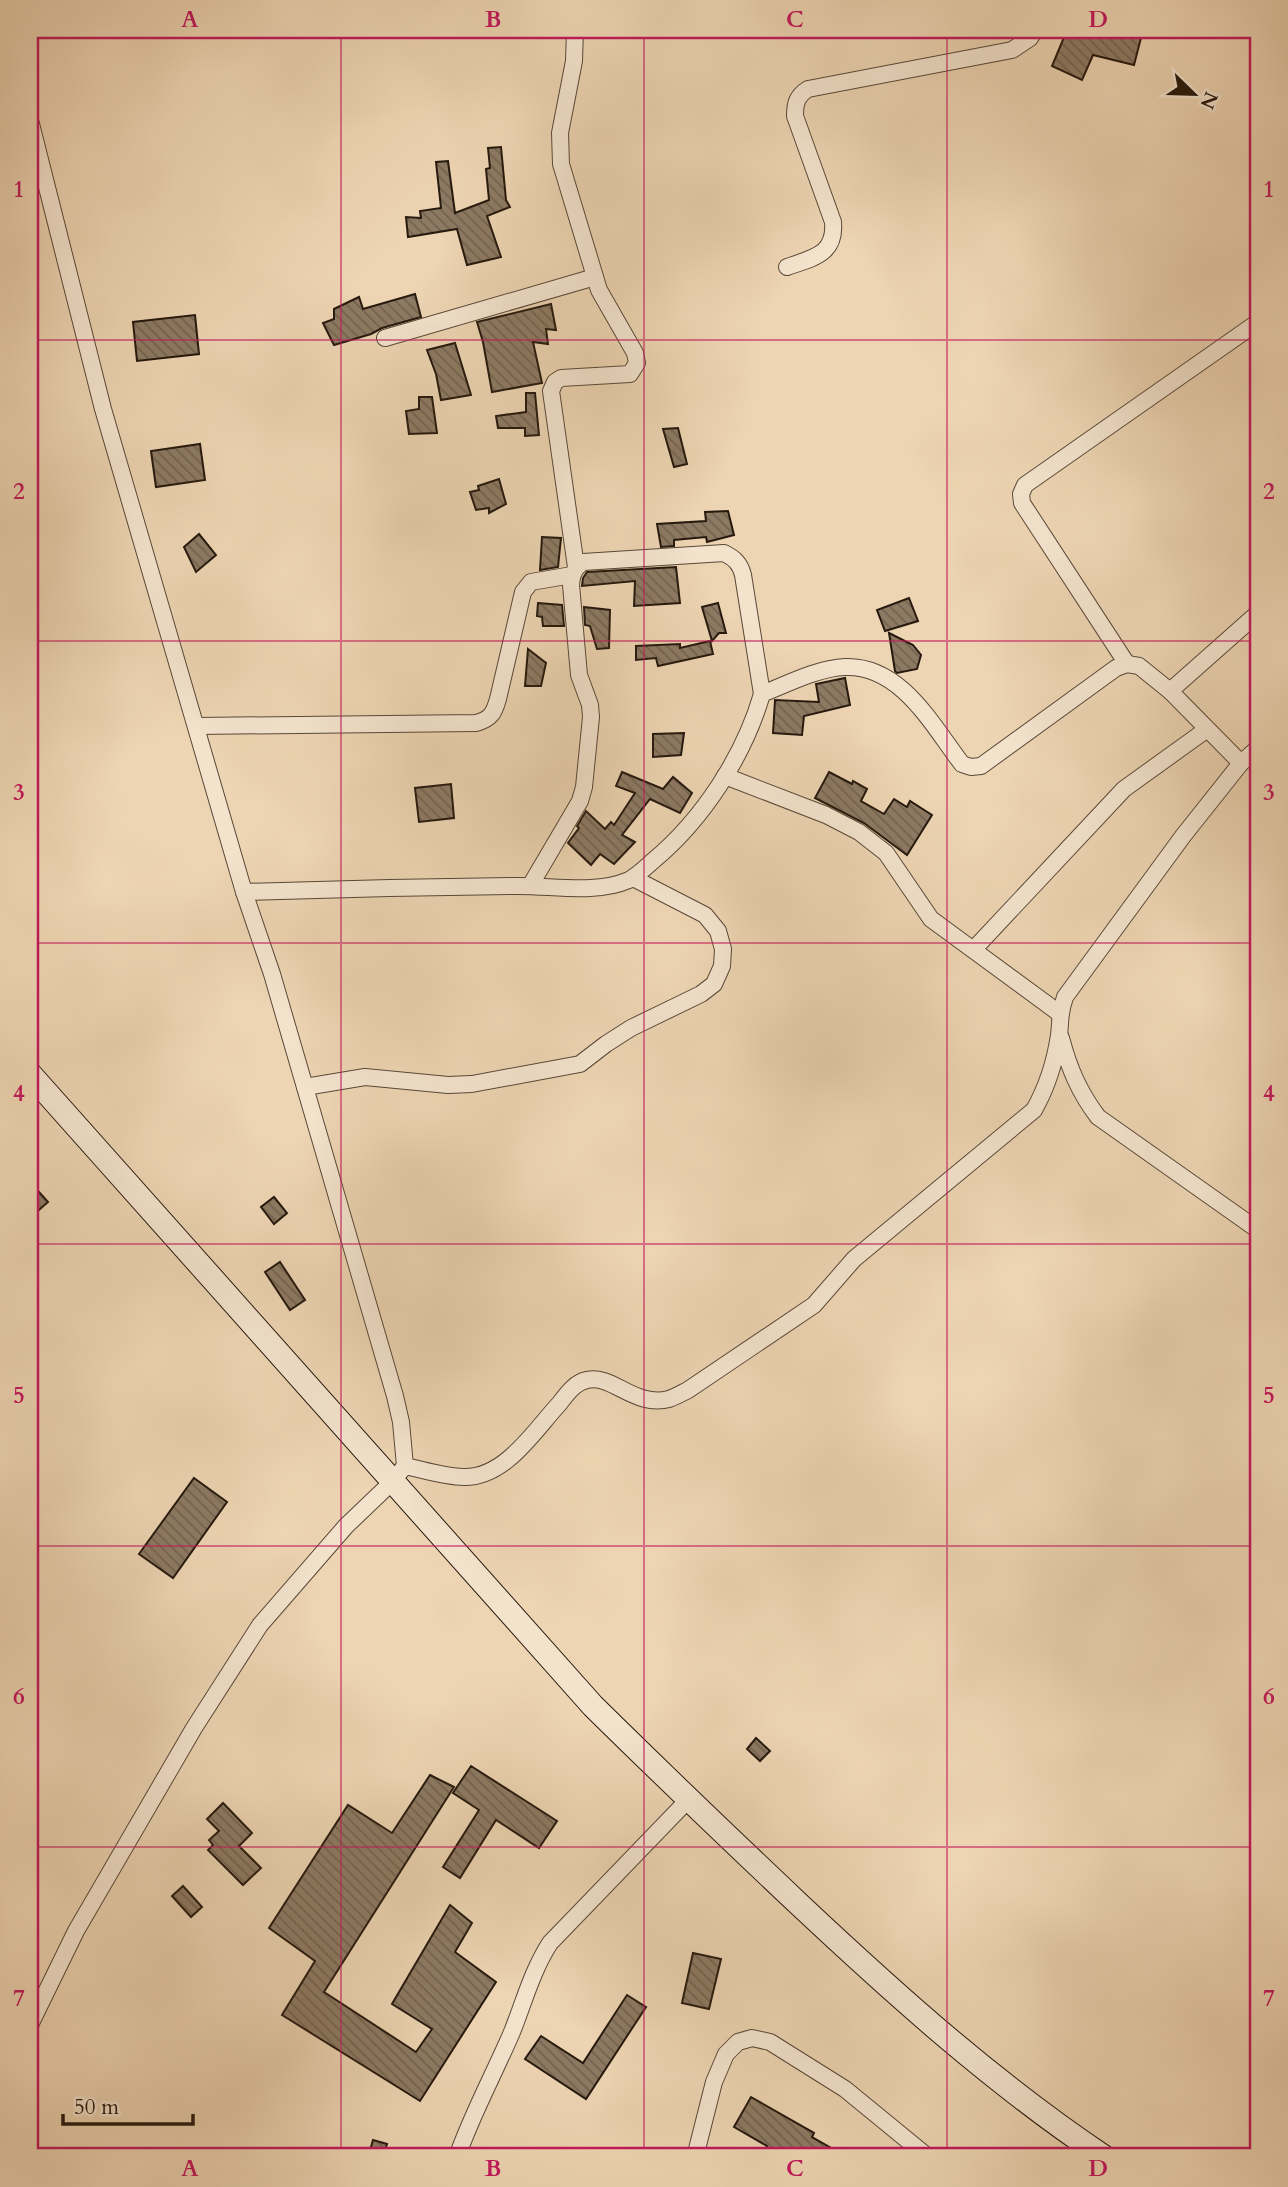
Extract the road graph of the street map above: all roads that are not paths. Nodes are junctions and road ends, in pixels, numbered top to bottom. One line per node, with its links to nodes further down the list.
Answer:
1 (575, 30): 5 (street)
2 (1035, 30): 4 (street)
3 (30, 120): 13 (street)
4 (787, 267)
5 (595, 276): 7 (street); 8 (street)
6 (1258, 322): 10 (street)
7 (385, 338)
8 (574, 571): 12 (street); 13 (street); 19 (street)
9 (1258, 613): 11 (street)
10 (1127, 664): 11 (street); 12 (street)
11 (1170, 691): 14 (street)
12 (762, 694): 17 (street)
13 (196, 726): 20 (street)
14 (1206, 730): 16 (street); 21 (street)
15 (1258, 748): 16 (street)
16 (1241, 763): 22 (street)
17 (725, 776): 18 (street); 21 (street)
18 (633, 878): 19 (street); 25 (street)
19 (530, 886): 20 (street)
20 (244, 892): 25 (street)
21 (974, 949): 22 (street)
22 (1059, 1013): 23 (street)
23 (1060, 1032): 26 (street); 27 (street)
24 (30, 1074): 27 (street)
25 (305, 1087): 27 (street)
26 (1258, 1230)
27 (398, 1474): 28 (street); 29 (street)
28 (688, 1800): 30 (street); 33 (street)
29 (30, 2025)
30 (457, 2157)
31 (695, 2157): 32 (street)
32 (928, 2157)
33 (1104, 2157)

